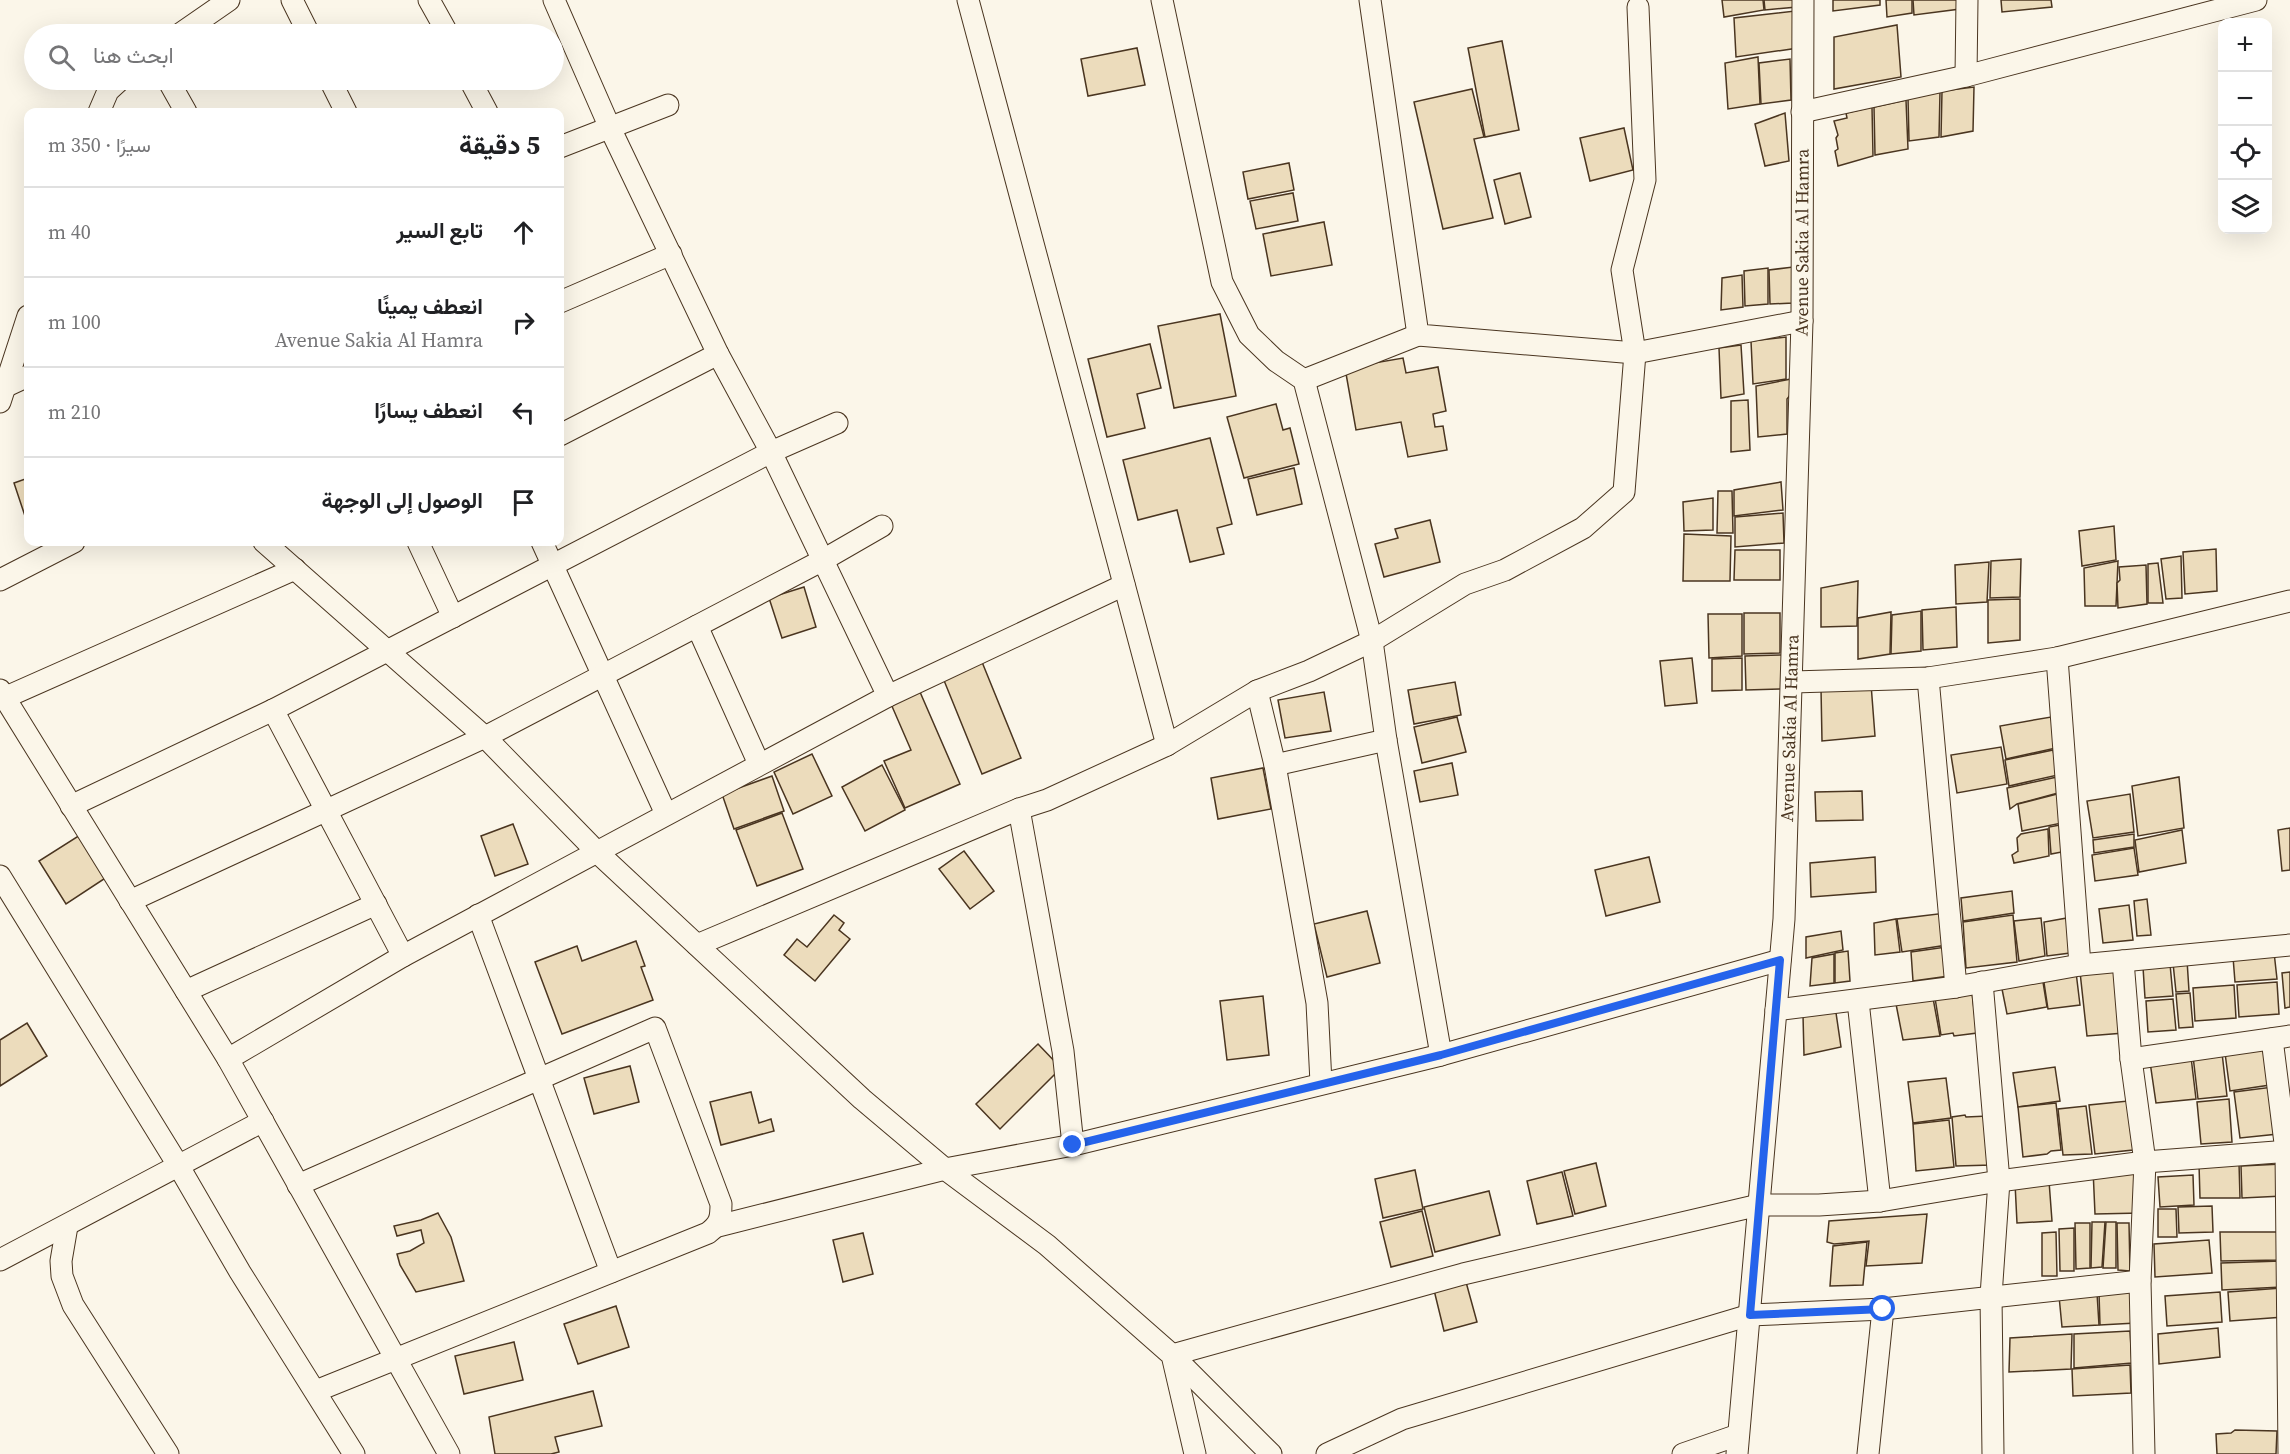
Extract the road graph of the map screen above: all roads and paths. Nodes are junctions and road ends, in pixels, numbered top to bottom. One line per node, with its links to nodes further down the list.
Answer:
1 (229, 0): 12 (street)
2 (292, 0): 13 (street)
3 (429, 0): 14 (street)
4 (555, 0): 26 (street)
5 (968, 0): 50 (street)
6 (1162, 0): 36 (street)
7 (1370, 0): 32 (street)
8 (1803, 0): 25 (street, Avenue Sakia Al Hamra)
9 (1967, 0): 15 (street)
10 (2256, 0): 15 (street)
11 (1638, 7): 33 (street)
12 (194, 24)
13 (304, 24)
14 (442, 24)
15 (1966, 76): 25 (street)
16 (109, 90): 21 (street)
17 (174, 90): 22 (street)
18 (335, 90): 23 (street)
19 (475, 90): 24 (street)
20 (668, 105): 26 (street)
21 (101, 108)
22 (184, 108)
23 (344, 108)
24 (485, 108)
25 (1802, 112): 30 (street, Avenue Sakia Al Hamra)
26 (610, 128): 27 (street); 28 (street)
27 (564, 145)
28 (671, 254): 29 (street); 34 (street)
29 (564, 300)
30 (1802, 321): 33 (street); 59 (street, Avenue Sakia Al Hamra)
31 (24, 328): 37 (street)
32 (1418, 335): 33 (street); 36 (street)
33 (1635, 353): 54 (street)
34 (718, 354): 39 (street); 40 (street)
35 (24, 378): 37 (street)
36 (1304, 380): 54 (street)
37 (2, 392)
38 (837, 423): 40 (street)
39 (564, 433)
40 (771, 452): 46 (street); 47 (street)
41 (882, 526): 46 (street)
42 (66, 546): 49 (street)
43 (275, 546): 48 (street)
44 (422, 546): 52 (street)
45 (544, 546): 47 (street)
46 (823, 560): 53 (street); 62 (street)
47 (552, 565): 52 (street); 57 (street)
48 (295, 569): 55 (street); 61 (street)
49 (0, 580)
50 (1124, 585): 62 (street); 66 (street)
51 (2290, 601): 56 (street)
52 (453, 617): 55 (street)
53 (697, 626): 57 (street); 67 (street)
54 (1372, 641): 60 (street); 65 (street)
55 (388, 651): 63 (street); 64 (street)
56 (2057, 658): 58 (street); 83 (street)
57 (602, 675): 64 (street); 72 (street)
58 (1928, 678): 59 (street); 85 (street)
59 (1792, 682): 81 (street, Avenue Sakia Al Hamra)
60 (1257, 691): 66 (street); 68 (street)
61 (2, 694): 69 (street)
62 (888, 696): 67 (street)
63 (273, 710): 69 (street); 71 (street)
64 (485, 737): 71 (street); 73 (street)
65 (1386, 740): 68 (street); 90 (street)
66 (1167, 745): 70 (street)
67 (759, 764): 72 (street)
68 (1275, 765): 94 (street)
69 (71, 806): 75 (street)
70 (1019, 809): 78 (street); 96 (street)
71 (327, 812): 75 (street); 76 (street)
72 (666, 814): 73 (street)
73 (597, 852): 77 (street); 78 (street)
74 (0, 876): 99 (street)
75 (130, 901): 86 (street)
76 (376, 904): 80 (street); 86 (street)
77 (478, 915): 80 (street); 93 (street)
78 (697, 945): 100 (street)
79 (2290, 945): 82 (street)
80 (403, 956): 91 (street)
81 (1780, 960): 88 (street, Avenue Sakia Al Hamra); 90 (street)
82 (2123, 961): 83 (street); 92 (street)
83 (2080, 965): 84 (street)
84 (1982, 982): 85 (street); 101 (street)
85 (1956, 987): 87 (street)
86 (186, 991): 91 (street)
87 (1858, 1001): 88 (street); 103 (street)
88 (1776, 1011): 104 (street, Avenue Sakia Al Hamra)
89 (2281, 1038): 92 (street); 97 (street)
90 (1441, 1055): 94 (street)
91 (228, 1059): 95 (street)
92 (2131, 1059): 98 (street)
93 (539, 1078): 102 (street); 106 (street); 108 (street)
94 (1321, 1083): 96 (street)
95 (263, 1121): 99 (street); 102 (street)
96 (1073, 1145): 100 (street)
97 (2288, 1151): 98 (street); 127 (street)
98 (2145, 1162): 101 (street); 109 (street)
99 (178, 1165): 105 (street); 115 (street)
100 (945, 1169): 106 (street); 113 (street)
101 (1999, 1181): 103 (street); 110 (street)
102 (298, 1185): 114 (street)
103 (1880, 1201): 104 (street)
104 (1758, 1205): 112 (street, Avenue Sakia Al Hamra); 113 (street)
105 (67, 1226): 107 (street); 117 (street)
106 (718, 1226): 108 (street)
107 (0, 1260)
108 (611, 1272): 114 (street)
109 (2140, 1281): 110 (street); 126 (street)
110 (1991, 1296): 111 (street); 125 (street)
111 (1883, 1309): 112 (street); 124 (street)
112 (1750, 1315): 116 (street, Avenue Sakia Al Hamra); 122 (street)
113 (1172, 1355): 120 (street); 121 (street)
114 (396, 1359): 115 (street); 119 (street)
115 (316, 1391): 118 (street)
116 (1738, 1444): 123 (street)
117 (168, 1454)
118 (354, 1454)
119 (449, 1454)
120 (1195, 1454)
121 (1271, 1454)
122 (1327, 1454)
123 (1683, 1454)
124 (1868, 1454)
125 (1993, 1454)
126 (2144, 1454)
127 (2289, 1454)

